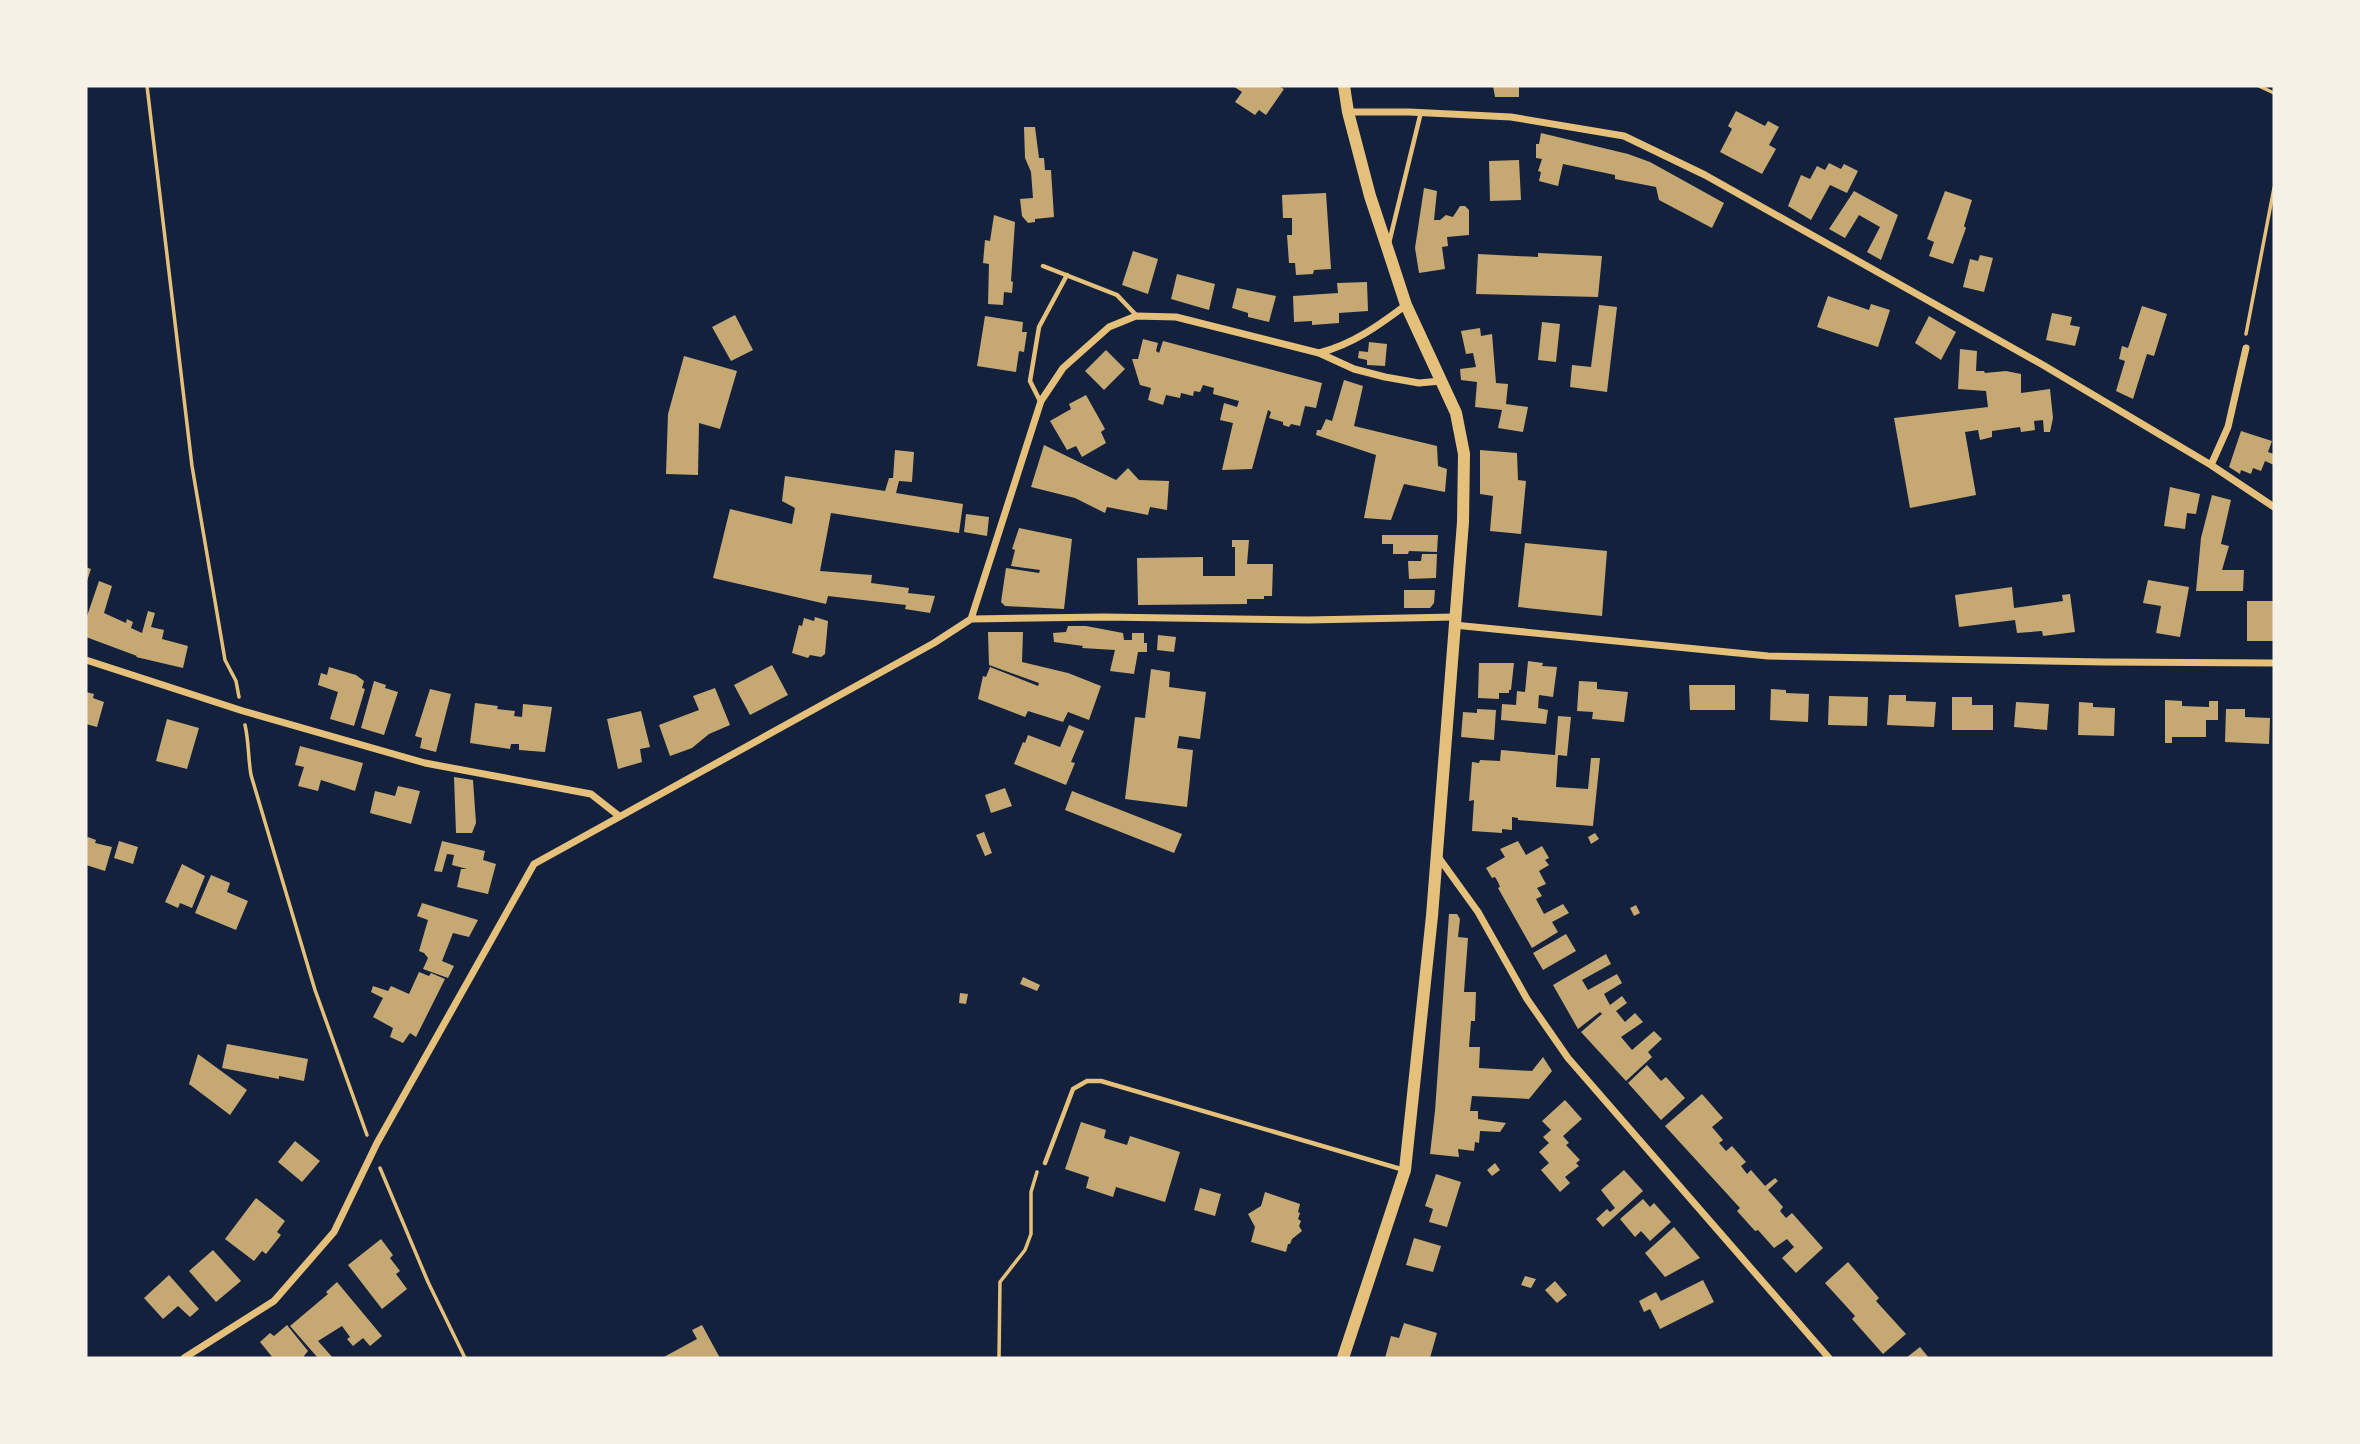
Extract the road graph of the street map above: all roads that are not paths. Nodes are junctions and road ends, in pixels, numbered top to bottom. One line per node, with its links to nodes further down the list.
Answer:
1 (1344, 86): 2 (main road)
2 (1348, 111): 3 (street); 4 (main road)
3 (1421, 112): 4 (lane); 13 (street)
4 (1388, 250): 7 (main road)
5 (1043, 266): 6 (lane)
6 (1067, 275): 8 (lane); 12 (lane)
7 (1406, 305): 10 (street); 11 (main road)
8 (1136, 316): 10 (street); 12 (street)
9 (2246, 348): 13 (street)
10 (1319, 353): 11 (street)
11 (1441, 381): 16 (main road)
12 (1041, 401): 15 (street)
13 (2211, 465): 14 (street)
14 (2274, 507)
15 (971, 619): 16 (street); 19 (street)
16 (1454, 621): 18 (street); 20 (main road)
17 (86, 660): 19 (street)
18 (2274, 663)
19 (619, 816): 23 (street)
20 (1436, 854): 22 (main road); 25 (street)
21 (1045, 1163): 22 (lane)
22 (1405, 1170): 24 (main road)
23 (184, 1358)
24 (1343, 1358)
25 (1829, 1358)

